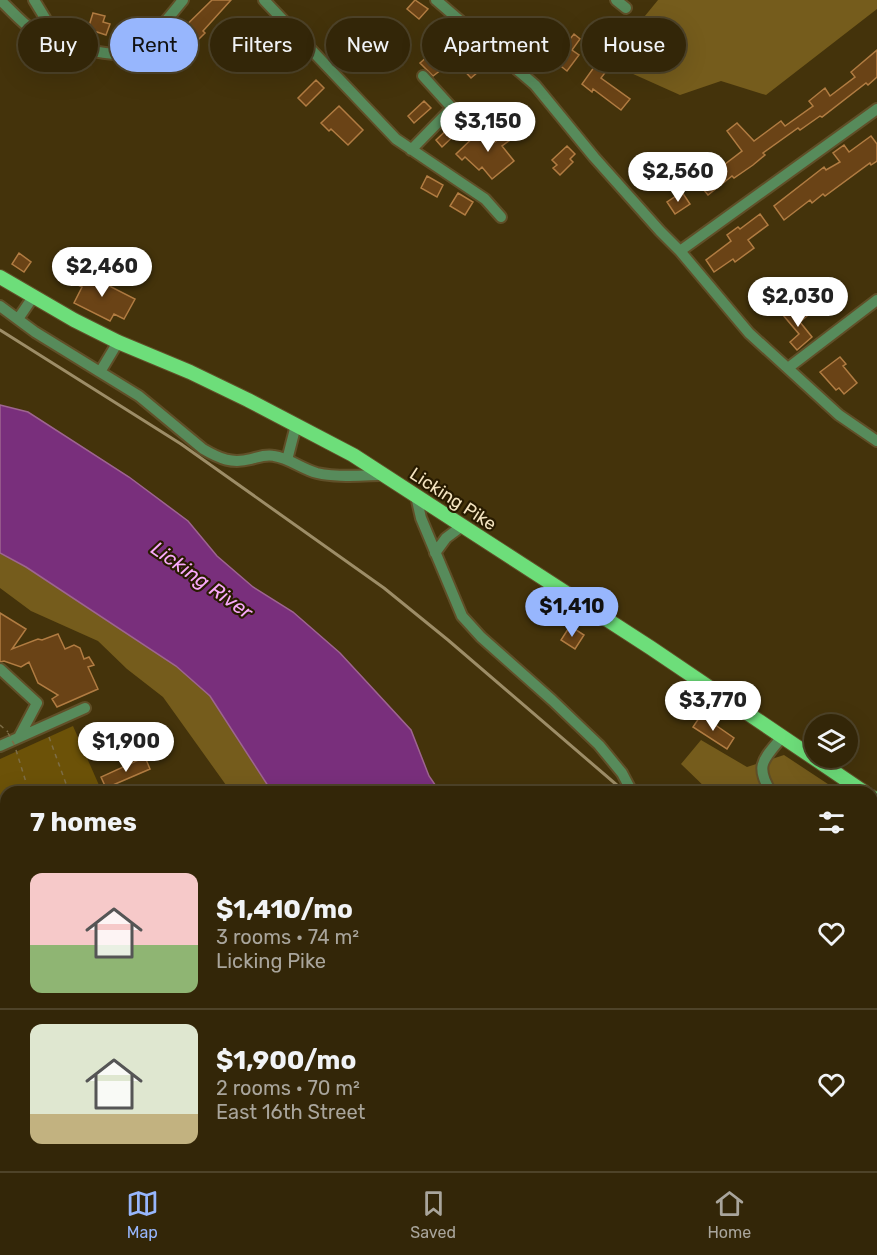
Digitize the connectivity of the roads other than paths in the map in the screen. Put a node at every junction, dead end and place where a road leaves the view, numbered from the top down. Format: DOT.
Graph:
graph roads {
  1 [pos="0,0"];
  2 [pos="34,0"];
  3 [pos="183,0"];
  4 [pos="264,0"];
  5 [pos="436,0"];
  6 [pos="616,0"];
  7 [pos="626,8"];
  8 [pos="20,18"];
  9 [pos="45,18"];
  10 [pos="98,51"];
  11 [pos="423,76"];
  12 [pos="877,109"];
  13 [pos="411,150"];
  14 [pos="501,217"];
  15 [pos="680,251"];
  16 [pos="0,277"];
  17 [pos="33,297"];
  18 [pos="877,300"];
  19 [pos="0,306"];
  20 [pos="18,319"];
  21 [pos="118,342"];
  22 [pos="788,368"];
  23 [pos="100,372"];
  24 [pos="296,425"];
  25 [pos="877,441"];
  26 [pos="286,460"];
  27 [pos="382,475"];
  28 [pos="416,496"];
  29 [pos="462,526"];
  30 [pos="435,553"];
  31 [pos="0,669"];
  32 [pos="85,708"];
  33 [pos="782,737"];
  34 [pos="17,742"];
  35 [pos="0,746"];
  36 [pos="629,786"];
  37 [pos="767,786"];
  38 [pos="855,786"];
  1 -- 8 [label="street"];
  2 -- 9 [label="street"];
  3 -- 10 [label="street"];
  4 -- 13 [label="street"];
  5 -- 15 [label="street"];
  6 -- 7 [label="street"];
  11 -- 13 [label="street"];
  12 -- 15 [label="street"];
  13 -- 14 [label="street"];
  15 -- 22 [label="street"];
  16 -- 17 [label="main road, Licking Pike"];
  17 -- 20 [label="street"];
  17 -- 21 [label="main road, Licking Pike"];
  18 -- 22 [label="street"];
  19 -- 20 [label="street"];
  20 -- 23 [label="street"];
  21 -- 23 [label="street"];
  21 -- 24 [label="main road, Licking Pike"];
  22 -- 25 [label="street"];
  23 -- 26 [label="street"];
  24 -- 26 [label="street"];
  24 -- 27 [label="main road, Licking Pike"];
  26 -- 27 [label="street"];
  27 -- 28 [label="main road, Licking Pike"];
  28 -- 29 [label="main road, Licking Pike"];
  28 -- 30 [label="street"];
  29 -- 30 [label="street"];
  29 -- 33 [label="main road, Licking Pike"];
  30 -- 36 [label="street"];
  31 -- 34 [label="street"];
  32 -- 34 [label="street"];
  33 -- 37 [label="street"];
  33 -- 38 [label="main road, Licking Pike"];
  34 -- 35 [label="street"];
}
